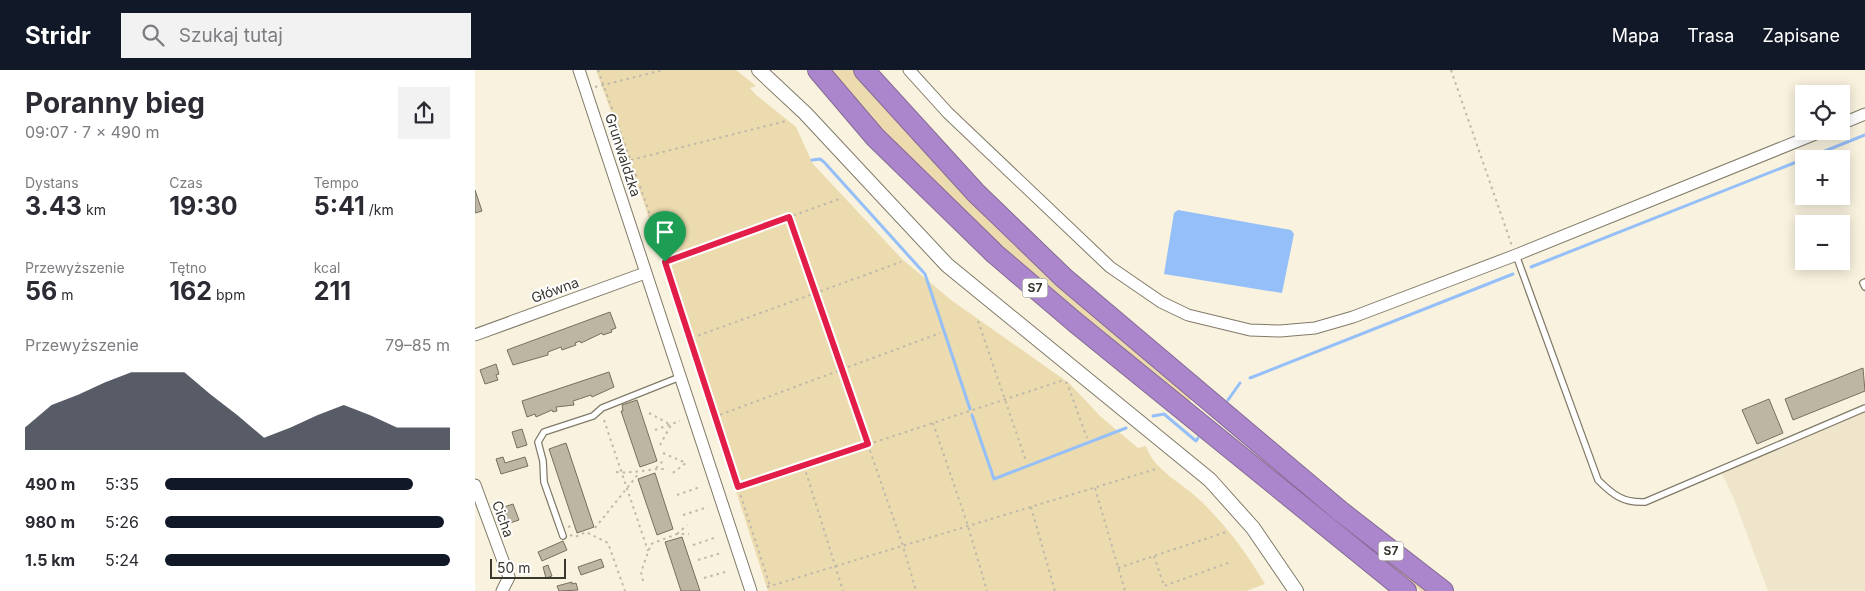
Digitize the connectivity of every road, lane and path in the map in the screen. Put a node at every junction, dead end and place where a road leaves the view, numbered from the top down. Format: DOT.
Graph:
graph roads {
  1 [pos="579,70"];
  2 [pos="598,70"];
  3 [pos="663,70"];
  4 [pos="759,70"];
  5 [pos="818,70"];
  6 [pos="864,70"];
  7 [pos="909,70"];
  8 [pos="1451,70"];
  9 [pos="602,86"];
  10 [pos="1865,114"];
  11 [pos="1850,120"];
  12 [pos="786,121"];
  13 [pos="1801,140"];
  14 [pos="631,160"];
  15 [pos="839,199"];
  16 [pos="789,217"];
  17 [pos="1515,255"];
  18 [pos="665,262"];
  19 [pos="901,262"];
  20 [pos="645,273"];
  21 [pos="1865,282"];
  22 [pos="1865,287"];
  23 [pos="815,293"];
  24 [pos="978,321"];
  25 [pos="940,333"];
  26 [pos="475,335"];
  27 [pos="689,338"];
  28 [pos="686,340"];
  29 [pos="842,369"];
  30 [pos="680,377"];
  31 [pos="1005,400"];
  32 [pos="1865,408"];
  33 [pos="649,413"];
  34 [pos="714,417"];
  35 [pos="604,420"];
  36 [pos="680,421"];
  37 [pos="933,423"];
  38 [pos="671,425"];
  39 [pos="655,430"];
  40 [pos="1087,438"];
  41 [pos="868,444"];
  42 [pos="661,445"];
  43 [pos="663,453"];
  44 [pos="665,459"];
  45 [pos="1026,461"];
  46 [pos="803,466"];
  47 [pos="656,468"];
  48 [pos="1159,468"];
  49 [pos="668,469"];
  50 [pos="617,472"];
  51 [pos="622,473"];
  52 [pos="639,473"];
  53 [pos="670,475"];
  54 [pos="475,485"];
  55 [pos="701,487"];
  56 [pos="738,487"];
  57 [pos="627,488"];
  58 [pos="1095,488"];
  59 [pos="677,495"];
  60 [pos="708,507"];
  61 [pos="1031,507"];
  62 [pos="683,516"];
  63 [pos="574,525"];
  64 [pos="687,525"];
  65 [pos="968,526"];
  66 [pos="595,528"];
  67 [pos="563,529"];
  68 [pos="1226,532"];
  69 [pos="677,534"];
  70 [pos="689,534"];
  71 [pos="566,535"];
  72 [pos="717,538"];
  73 [pos="693,545"];
  74 [pos="903,546"];
  75 [pos="648,551"];
  76 [pos="721,553"];
  77 [pos="1154,556"];
  78 [pos="698,560"];
  79 [pos="1228,563"];
  80 [pos="835,566"];
  81 [pos="1118,568"];
  82 [pos="725,572"];
  83 [pos="704,578"];
  84 [pos="643,580"];
  85 [pos="502,591"];
  86 [pos="625,591"];
  87 [pos="751,591"];
  88 [pos="843,591"];
  89 [pos="916,591"];
  90 [pos="987,591"];
  91 [pos="1055,591"];
  92 [pos="1125,591"];
  93 [pos="1296,591"];
  94 [pos="1406,591"];
  95 [pos="1443,591"];
  1 -- 20 [label="street, Grunwaldzka"];
  2 -- 9 [label="path"];
  3 -- 9 [label="path"];
  4 -- 93 [label="street"];
  5 -- 94 [label="highway, S7"];
  6 -- 95 [label="highway, S7"];
  7 -- 17 [label="street"];
  8 -- 17 [label="path"];
  9 -- 14 [label="path"];
  10 -- 11 [label="street"];
  12 -- 14 [label="path"];
  13 -- 17 [label="street"];
  14 -- 18 [label="path"];
  15 -- 16 [label="path"];
  16 -- 18 [label="path"];
  16 -- 23 [label="path"];
  17 -- 32 [label="lane"];
  18 -- 27 [label="path"];
  19 -- 23 [label="path"];
  20 -- 26 [label="street, Główna"];
  20 -- 30 [label="street, Grunwaldzka"];
  21 -- 22 [label="lane"];
  23 -- 27 [label="path"];
  23 -- 29 [label="path"];
  24 -- 31 [label="path"];
  25 -- 29 [label="path"];
  27 -- 28 [label="path"];
  27 -- 34 [label="path"];
  29 -- 34 [label="path"];
  29 -- 41 [label="path"];
  30 -- 71 [label="lane"];
  30 -- 87 [label="street, Grunwaldzka"];
  31 -- 37 [label="path"];
  31 -- 40 [label="path"];
  31 -- 45 [label="path"];
  33 -- 38 [label="path"];
  34 -- 56 [label="path"];
  35 -- 51 [label="path"];
  36 -- 38 [label="path"];
  37 -- 41 [label="path"];
  37 -- 65 [label="path"];
  38 -- 39 [label="path"];
  38 -- 42 [label="path"];
  41 -- 46 [label="path"];
  41 -- 74 [label="path"];
  43 -- 53 [label="path"];
  44 -- 47 [label="path"];
  46 -- 56 [label="path"];
  46 -- 80 [label="path"];
  47 -- 49 [label="path"];
  47 -- 52 [label="path"];
  48 -- 58 [label="path"];
  50 -- 51 [label="path"];
  51 -- 52 [label="path"];
  51 -- 57 [label="path"];
  52 -- 57 [label="path"];
  54 -- 85 [label="street, Cicha"];
  55 -- 59 [label="path"];
  56 -- 80 [label="path"];
  57 -- 66 [label="path"];
  57 -- 75 [label="path"];
  58 -- 61 [label="path"];
  58 -- 81 [label="path"];
  60 -- 62 [label="path"];
  61 -- 65 [label="path"];
  61 -- 91 [label="path"];
  63 -- 67 [label="path"];
  64 -- 69 [label="path"];
  65 -- 74 [label="path"];
  65 -- 90 [label="path"];
  68 -- 77 [label="path"];
  69 -- 70 [label="path"];
  69 -- 75 [label="path"];
  71 -- 86 [label="path"];
  72 -- 73 [label="path"];
  74 -- 80 [label="path"];
  74 -- 89 [label="path"];
  75 -- 84 [label="path"];
  76 -- 78 [label="path"];
  77 -- 79 [label="path"];
  77 -- 81 [label="path"];
  80 -- 88 [label="path"];
  81 -- 92 [label="path"];
  82 -- 83 [label="path"];
}
